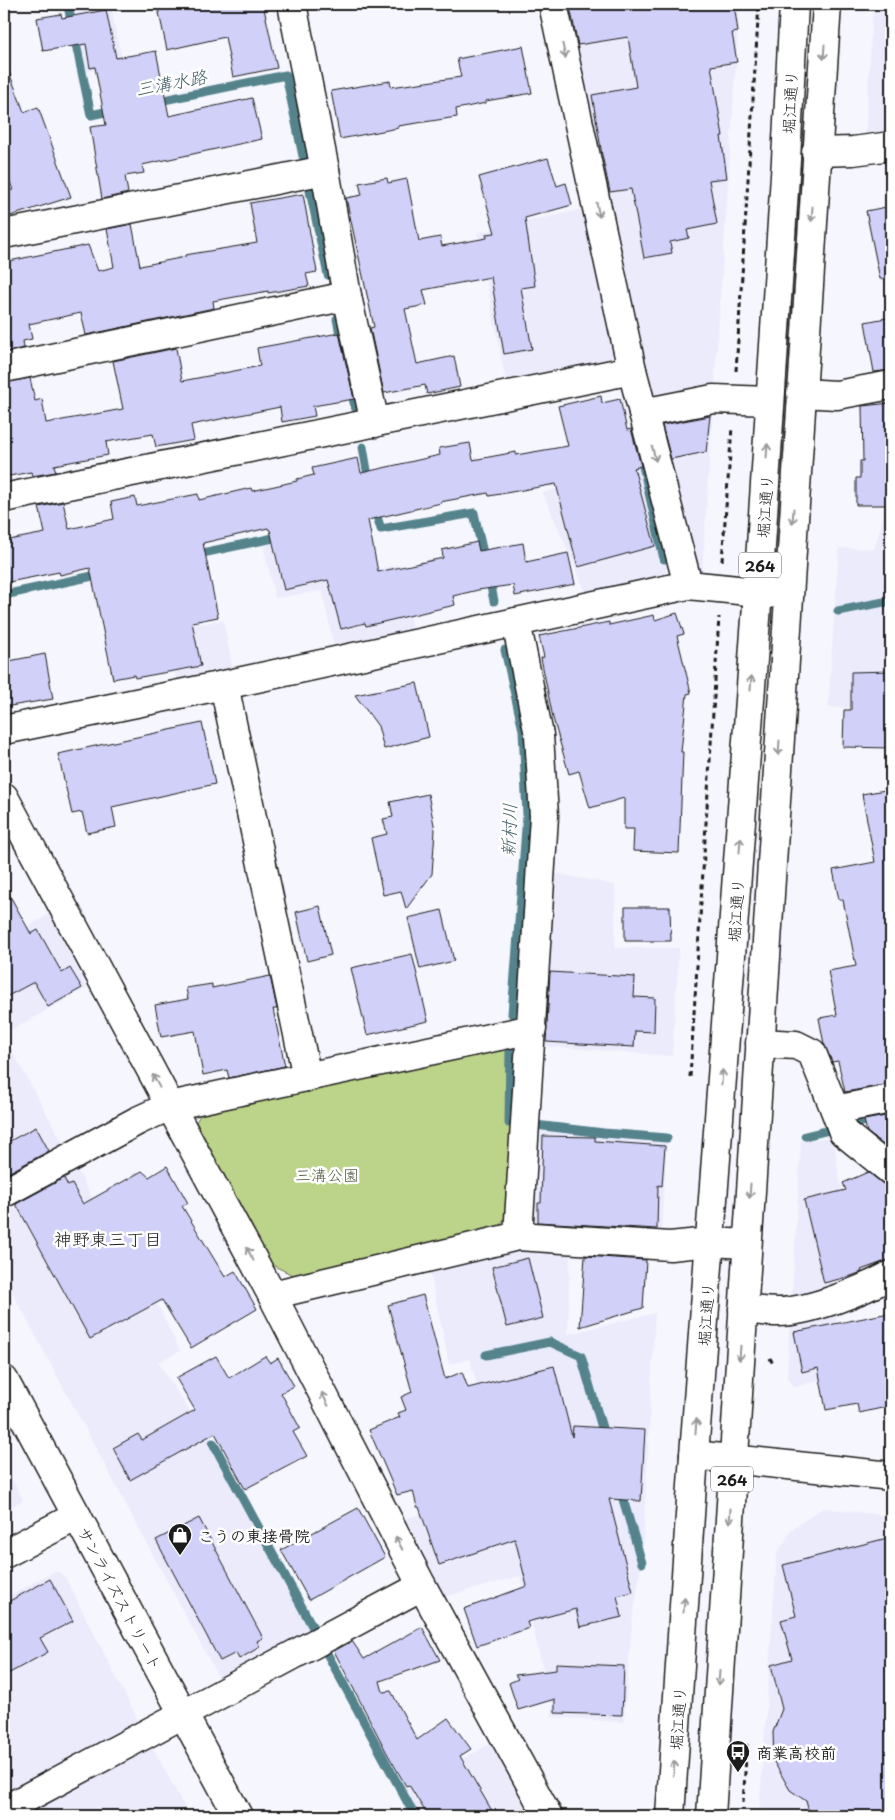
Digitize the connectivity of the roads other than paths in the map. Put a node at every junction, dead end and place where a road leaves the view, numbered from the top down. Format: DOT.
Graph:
graph roads {
  1 [pos="292,4"];
  2 [pos="558,4"];
  3 [pos="794,4"];
  4 [pos="827,4"];
  5 [pos="891,146"];
  6 [pos="816,152"];
  7 [pos="325,170"];
  8 [pos="4,234"];
  9 [pos="347,296"];
  10 [pos="4,368"];
  11 [pos="632,370"];
  12 [pos="891,385"];
  13 [pos="801,393"];
  14 [pos="770,400"];
  15 [pos="643,413"];
  16 [pos="375,423"];
  17 [pos="4,498"];
  18 [pos="688,585"];
  19 [pos="758,592"];
  20 [pos="788,595"];
  21 [pos="516,622"];
  22 [pos="224,685"];
  23 [pos="4,730"];
  24 [pos="4,797"];
  25 [pos="532,1029"];
  26 [pos="760,1043"];
  27 [pos="307,1077"];
  28 [pos="891,1099"];
  29 [pos="170,1106"];
  30 [pos="839,1121"];
  31 [pos="891,1171"];
  32 [pos="4,1192"];
  33 [pos="518,1236"];
  34 [pos="710,1242"];
  35 [pos="747,1244"];
  36 [pos="891,1275"];
  37 [pos="272,1295"];
  38 [pos="743,1309"];
  39 [pos="4,1380"];
  40 [pos="694,1455"];
  41 [pos="733,1459"];
  42 [pos="891,1476"];
  43 [pos="77,1516"];
  44 [pos="4,1554"];
  45 [pos="422,1586"];
  46 [pos="183,1714"];
  47 [pos="4,1810"];
  48 [pos="238,1816"];
  49 [pos="548,1816"];
  50 [pos="670,1816"];
  51 [pos="711,1816"];
  1 -- 7 [label="main road"];
  2 -- 11 [label="main road, one-way"];
  3 -- 14 [label="main road, 堀江通り / 264"];
  4 -- 6 [label="main road, 堀江通り / 264, one-way"];
  5 -- 6 [label="main road"];
  6 -- 13 [label="main road, 堀江通り / 264, one-way"];
  7 -- 8 [label="main road"];
  7 -- 9 [label="main road"];
  9 -- 10 [label="main road"];
  9 -- 16 [label="main road"];
  11 -- 15 [label="main road"];
  11 -- 16 [label="main road"];
  12 -- 13 [label="main road"];
  13 -- 20 [label="main road, 堀江通り / 264, one-way"];
  14 -- 15 [label="main road"];
  19 -- 14 [label="main road, 堀江通り / 264, one-way"];
  15 -- 18 [label="main road, one-way"];
  16 -- 17 [label="main road"];
  18 -- 19 [label="main road"];
  18 -- 21 [label="main road"];
  19 -- 20 [label="main road"];
  34 -- 19 [label="main road, 堀江通り / 264, one-way"];
  20 -- 26 [label="main road, 堀江通り / 264, one-way"];
  21 -- 22 [label="main road"];
  21 -- 25 [label="main road"];
  22 -- 23 [label="main road"];
  22 -- 27 [label="main road"];
  29 -- 24 [label="main road, one-way"];
  25 -- 27 [label="main road"];
  25 -- 33 [label="main road"];
  26 -- 30 [label="main road"];
  26 -- 35 [label="main road, 堀江通り / 264, one-way"];
  27 -- 29 [label="main road"];
  28 -- 30 [label="main road"];
  29 -- 32 [label="main road"];
  37 -- 29 [label="main road, one-way"];
  30 -- 31 [label="main road"];
  33 -- 34 [label="main road"];
  33 -- 37 [label="main road"];
  34 -- 35 [label="main road"];
  40 -- 34 [label="main road, 堀江通り / 264, one-way"];
  35 -- 38 [label="main road, 堀江通り / 264"];
  36 -- 38 [label="main road"];
  45 -- 37 [label="main road, one-way"];
  38 -- 41 [label="main road, 堀江通り / 264, one-way"];
  39 -- 43 [label="main road, サンライズストリート"];
  40 -- 41 [label="main road"];
  50 -- 40 [label="main road, 堀江通り / 264, one-way"];
  41 -- 42 [label="main road"];
  41 -- 51 [label="main road, 堀江通り / 264, one-way"];
  43 -- 44 [label="main road"];
  43 -- 46 [label="main road, サンライズストリート"];
  45 -- 46 [label="main road"];
  45 -- 49 [label="main road"];
  46 -- 47 [label="main road"];
  46 -- 48 [label="main road, サンライズストリート"];
}
